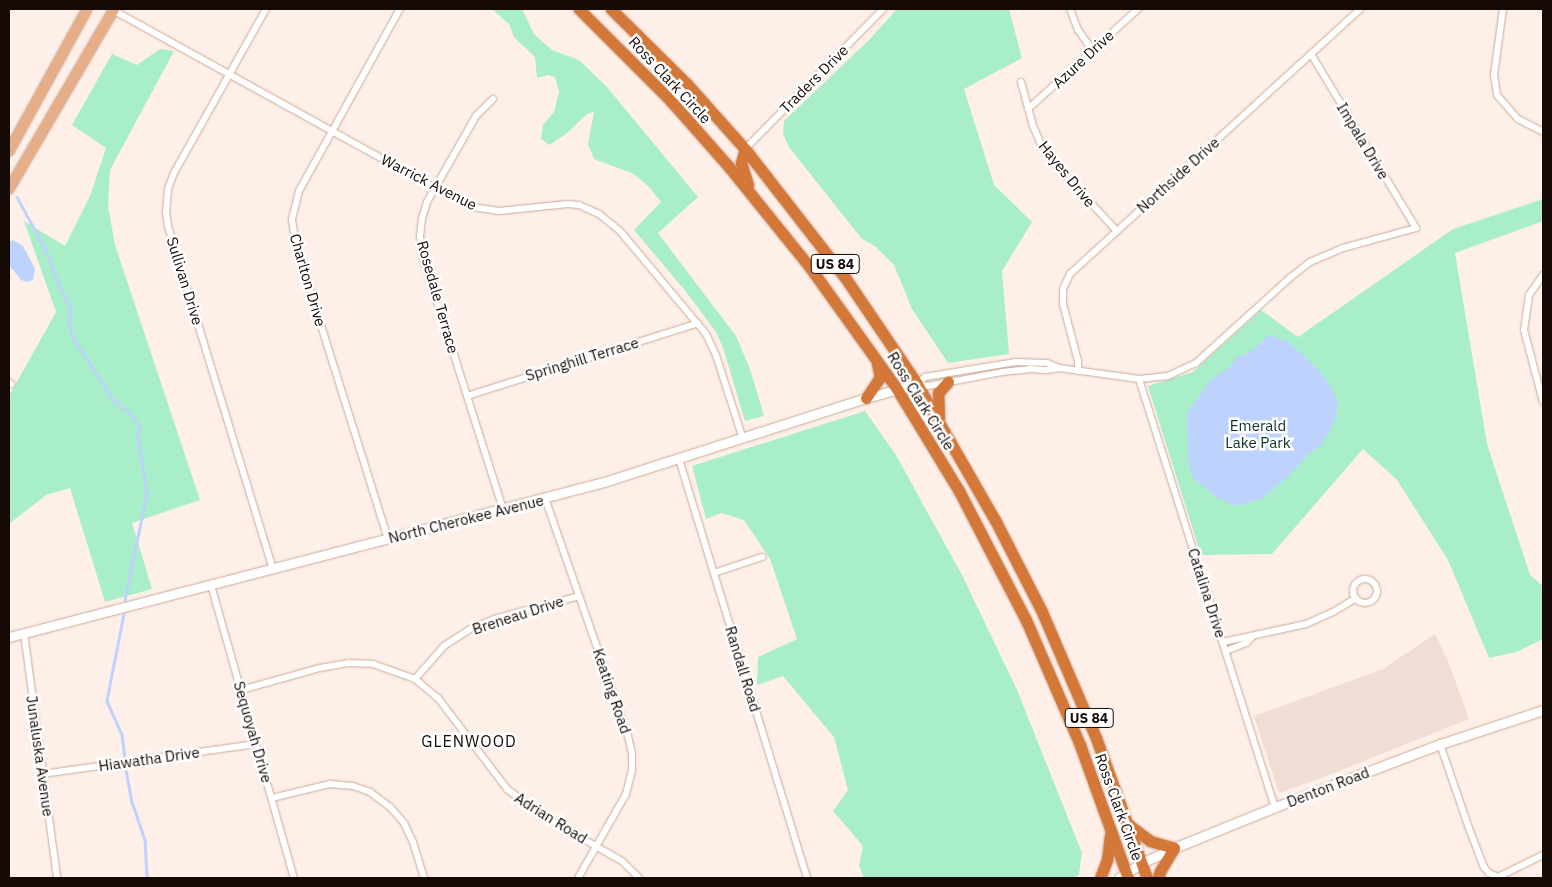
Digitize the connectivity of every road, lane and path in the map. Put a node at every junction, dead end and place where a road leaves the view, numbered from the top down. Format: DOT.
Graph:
graph roads {
  1 [pos="87,9"];
  2 [pos="112,9"];
  3 [pos="266,9"];
  4 [pos="400,9"];
  5 [pos="579,9"];
  6 [pos="611,9"];
  7 [pos="883,9"];
  8 [pos="1070,9"];
  9 [pos="1138,9"];
  10 [pos="1360,9"];
  11 [pos="1503,9"];
  12 [pos="646,42"];
  13 [pos="1092,50"];
  14 [pos="1311,54"];
  15 [pos="632,60"];
  16 [pos="230,74"];
  17 [pos="1021,82"];
  18 [pos="493,100"];
  19 [pos="1028,109"];
  20 [pos="332,131"];
  21 [pos="1543,132"];
  22 [pos="744,149"];
  23 [pos="9,151"];
  24 [pos="435,188"];
  25 [pos="9,189"];
  26 [pos="752,194"];
  27 [pos="1416,228"];
  28 [pos="1116,230"];
  29 [pos="1543,274"];
  30 [pos="844,276"];
  31 [pos="826,289"];
  32 [pos="698,323"];
  33 [pos="875,356"];
  34 [pos="1059,368"];
  35 [pos="1078,371"];
  36 [pos="1139,379"];
  37 [pos="948,382"];
  38 [pos="918,384"];
  39 [pos="897,389"];
  40 [pos="467,396"];
  41 [pos="866,398"];
  42 [pos="1543,402"];
  43 [pos="940,424"];
  44 [pos="742,439"];
  45 [pos="679,459"];
  46 [pos="545,498"];
  47 [pos="502,509"];
  48 [pos="388,539"];
  49 [pos="762,557"];
  50 [pos="273,569"];
  51 [pos="714,573"];
  52 [pos="211,585"];
  53 [pos="1030,588"];
  54 [pos="579,596"];
  55 [pos="1015,596"];
  56 [pos="1356,598"];
  57 [pos="24,633"];
  58 [pos="9,637"];
  59 [pos="1252,637"];
  60 [pos="1223,642"];
  61 [pos="1226,651"];
  62 [pos="414,678"];
  63 [pos="241,690"];
  64 [pos="1080,697"];
  65 [pos="1063,704"];
  66 [pos="1543,710"];
  67 [pos="256,744"];
  68 [pos="1440,744"];
  69 [pos="1090,772"];
  70 [pos="42,774"];
  71 [pos="1111,776"];
  72 [pos="272,798"];
  73 [pos="1275,808"];
  74 [pos="1128,824"];
  75 [pos="1110,828"];
  76 [pos="597,846"];
  77 [pos="1174,848"];
  78 [pos="1543,855"];
  79 [pos="1142,863"];
  80 [pos="1510,875"];
  81 [pos="1124,877"];
  82 [pos="57,878"];
  83 [pos="294,878"];
  84 [pos="424,878"];
  85 [pos="578,878"];
  86 [pos="639,878"];
  87 [pos="807,878"];
  88 [pos="1100,878"];
  89 [pos="1147,878"];
  90 [pos="1158,878"];
  1 -- 23 [label="main road"];
  2 -- 16 [label="street, Warrick Avenue"];
  2 -- 25 [label="main road"];
  3 -- 16 [label="street, Sullivan Drive"];
  4 -- 20 [label="street, Charlton Drive"];
  5 -- 15 [label="highway, Ross Clark Circle / US 84"];
  6 -- 12 [label="highway, Ross Clark Circle / US 84"];
  7 -- 22 [label="street, Traders Drive"];
  8 -- 13 [label="street"];
  9 -- 13 [label="street, Azure Drive"];
  10 -- 14 [label="street, Northside Drive"];
  11 -- 21 [label="street"];
  12 -- 15 [label="highway"];
  12 -- 22 [label="highway, Ross Clark Circle / US 84"];
  13 -- 19 [label="street, Azure Drive"];
  14 -- 27 [label="street, Impala Drive"];
  14 -- 28 [label="street, Northside Drive"];
  15 -- 26 [label="highway, Ross Clark Circle / US 84"];
  16 -- 20 [label="street, Warrick Avenue"];
  16 -- 50 [label="street, Sullivan Drive"];
  17 -- 19 [label="street, Hayes Drive"];
  18 -- 24 [label="street, Rosedale Terrace"];
  19 -- 28 [label="street, Hayes Drive"];
  20 -- 24 [label="street, Warrick Avenue"];
  20 -- 48 [label="street, Charlton Drive"];
  22 -- 26 [label="highway"];
  22 -- 30 [label="highway, Ross Clark Circle / US 84"];
  24 -- 32 [label="street, Warrick Avenue"];
  24 -- 40 [label="street, Rosedale Terrace"];
  26 -- 31 [label="highway, Ross Clark Circle / US 84"];
  27 -- 36 [label="street, North Cherokee Avenue"];
  28 -- 35 [label="street, Northside Drive"];
  29 -- 42 [label="street"];
  30 -- 31 [label="highway"];
  30 -- 38 [label="highway, Ross Clark Circle / US 84"];
  31 -- 33 [label="highway, Ross Clark Circle / US 84"];
  32 -- 40 [label="street, Springhill Terrace"];
  32 -- 44 [label="street, Warrick Avenue"];
  33 -- 39 [label="highway, Ross Clark Circle / US 84"];
  33 -- 41 [label="highway"];
  34 -- 35 [label="street, North Cherokee Avenue"];
  34 -- 37 [label="street, North Cherokee Avenue"];
  34 -- 38 [label="street, North Cherokee Avenue"];
  35 -- 36 [label="street, North Cherokee Avenue"];
  36 -- 60 [label="street, Catalina Drive"];
  37 -- 38 [label="street, North Cherokee Avenue"];
  37 -- 43 [label="highway"];
  38 -- 39 [label="street, North Cherokee Avenue"];
  38 -- 43 [label="highway, Ross Clark Circle / US 84"];
  39 -- 41 [label="street, North Cherokee Avenue"];
  39 -- 55 [label="highway, Ross Clark Circle / US 84"];
  40 -- 47 [label="street, Rosedale Terrace"];
  41 -- 44 [label="street, North Cherokee Avenue"];
  43 -- 53 [label="highway, Ross Clark Circle / US 84"];
  44 -- 45 [label="street, North Cherokee Avenue"];
  45 -- 46 [label="street, North Cherokee Avenue"];
  45 -- 51 [label="street, Randall Road"];
  46 -- 47 [label="street, North Cherokee Avenue"];
  46 -- 54 [label="street, Keating Road"];
  47 -- 48 [label="street, North Cherokee Avenue"];
  48 -- 50 [label="street, North Cherokee Avenue"];
  49 -- 51 [label="street"];
  50 -- 52 [label="street, North Cherokee Avenue"];
  51 -- 87 [label="street, Randall Road"];
  52 -- 57 [label="street, North Cherokee Avenue"];
  52 -- 63 [label="street, Sequoyah Drive"];
  53 -- 55 [label="highway"];
  53 -- 64 [label="highway, Ross Clark Circle / US 84"];
  54 -- 62 [label="street, Breneau Drive"];
  54 -- 76 [label="street, Keating Road"];
  55 -- 65 [label="highway, Ross Clark Circle / US 84"];
  56 -- 59 [label="street"];
  57 -- 58 [label="street, North Cherokee Avenue"];
  57 -- 70 [label="street, Junaluska Avenue"];
  59 -- 60 [label="street"];
  59 -- 61 [label="street"];
  60 -- 61 [label="street, Catalina Drive"];
  61 -- 73 [label="street, Catalina Drive"];
  62 -- 63 [label="street, Adrian Road"];
  62 -- 76 [label="street, Adrian Road"];
  63 -- 67 [label="street, Sequoyah Drive"];
  64 -- 65 [label="highway"];
  64 -- 71 [label="highway, Ross Clark Circle / US 84"];
  65 -- 69 [label="highway, Ross Clark Circle / US 84"];
  66 -- 68 [label="street, Denton Road"];
  67 -- 70 [label="street, Hiawatha Drive"];
  67 -- 72 [label="street, Sequoyah Drive"];
  68 -- 73 [label="street, Denton Road"];
  68 -- 80 [label="street"];
  69 -- 71 [label="highway"];
  69 -- 75 [label="highway, Ross Clark Circle / US 84"];
  70 -- 82 [label="street, Junaluska Avenue"];
  71 -- 74 [label="highway, Ross Clark Circle / US 84"];
  72 -- 83 [label="street, Sequoyah Drive"];
  72 -- 84 [label="street"];
  73 -- 77 [label="street, Denton Road"];
  74 -- 77 [label="highway"];
  74 -- 79 [label="highway, Ross Clark Circle / US 84"];
  75 -- 81 [label="highway, Ross Clark Circle / US 84"];
  75 -- 88 [label="highway"];
  76 -- 85 [label="street, Keating Road"];
  76 -- 86 [label="street, Adrian Road"];
  77 -- 79 [label="street, Denton Road"];
  77 -- 90 [label="highway"];
  78 -- 80 [label="street"];
  79 -- 81 [label="street, Denton Road"];
  79 -- 89 [label="highway, Ross Clark Circle / US 84"];
}
